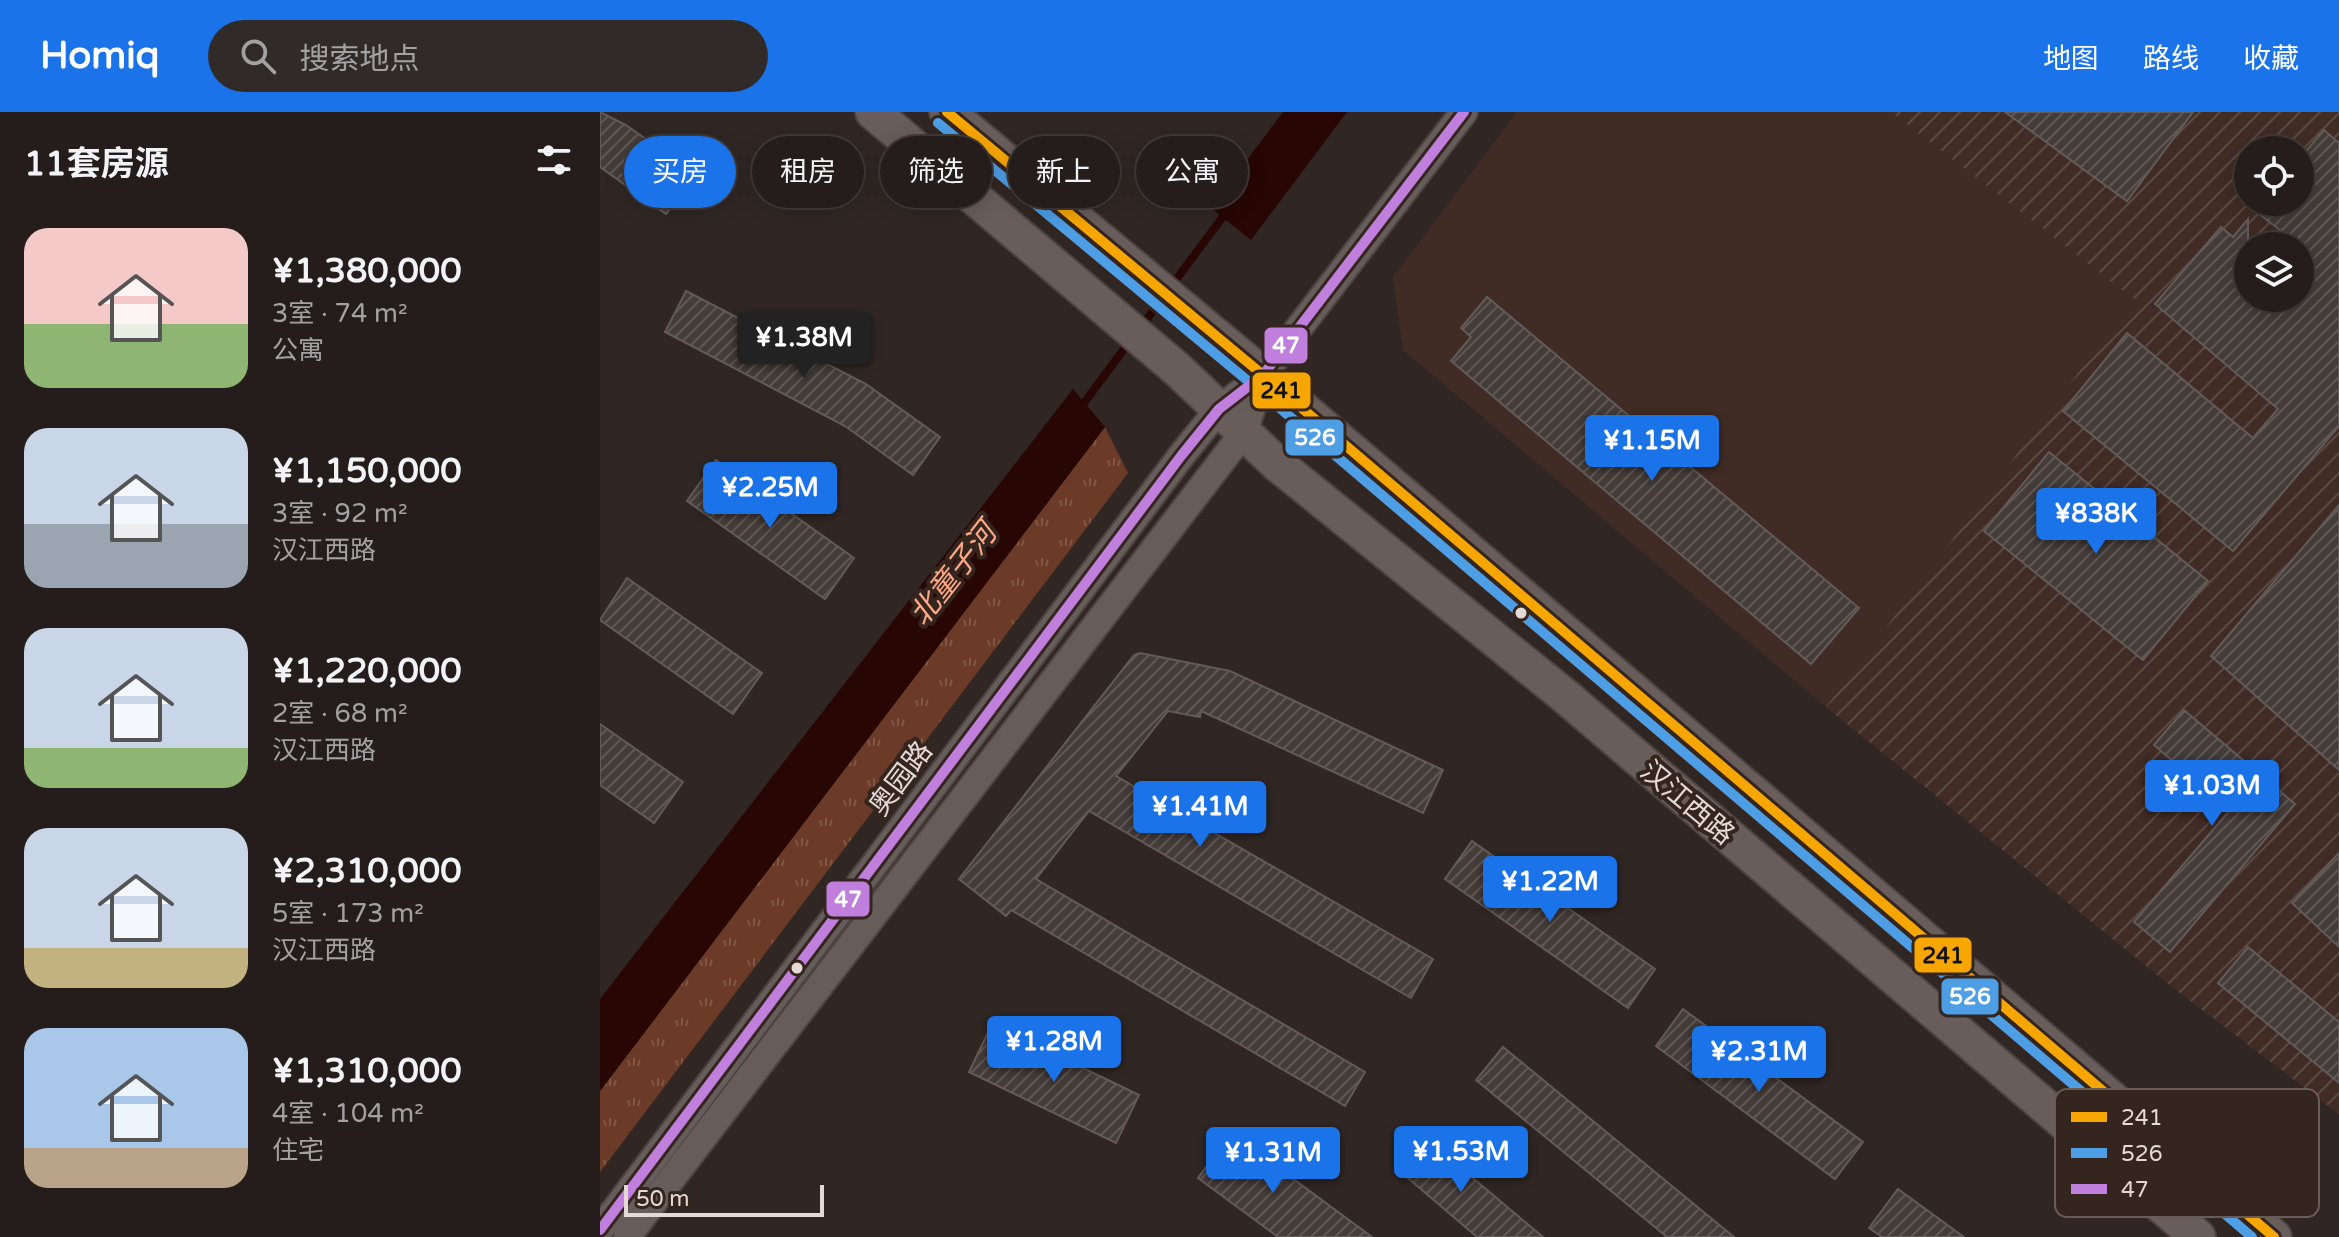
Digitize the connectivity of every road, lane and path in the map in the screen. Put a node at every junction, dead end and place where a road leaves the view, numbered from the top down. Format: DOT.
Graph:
graph roads {
  1 [pos="873,112"];
  2 [pos="947,112"];
  3 [pos="1464,112"];
  4 [pos="1263,375"];
  5 [pos="1231,420"];
  6 [pos="2100,1089"];
  7 [pos="2055,1115"];
  8 [pos="2175,1217"];
  9 [pos="2251,1217"];
  10 [pos="600,1230"];
  11 [pos="627,1237"];
  12 [pos="2198,1237"];
  13 [pos="2274,1237"];
  1 -- 5 [label="main road, 汉江西路"];
  2 -- 4 [label="main road, 汉江西路"];
  3 -- 4 [label="street, 奥园路"];
  4 -- 5 [label="street, 奥园路"];
  4 -- 6 [label="main road, 汉江西路"];
  5 -- 7 [label="main road, 汉江西路"];
  5 -- 10 [label="street, 奥园路"];
  5 -- 11 [label="street, 奥园路"];
  8 -- 12 [label="main road, 汉江西路"];
  9 -- 13 [label="main road, 汉江西路"];
}
